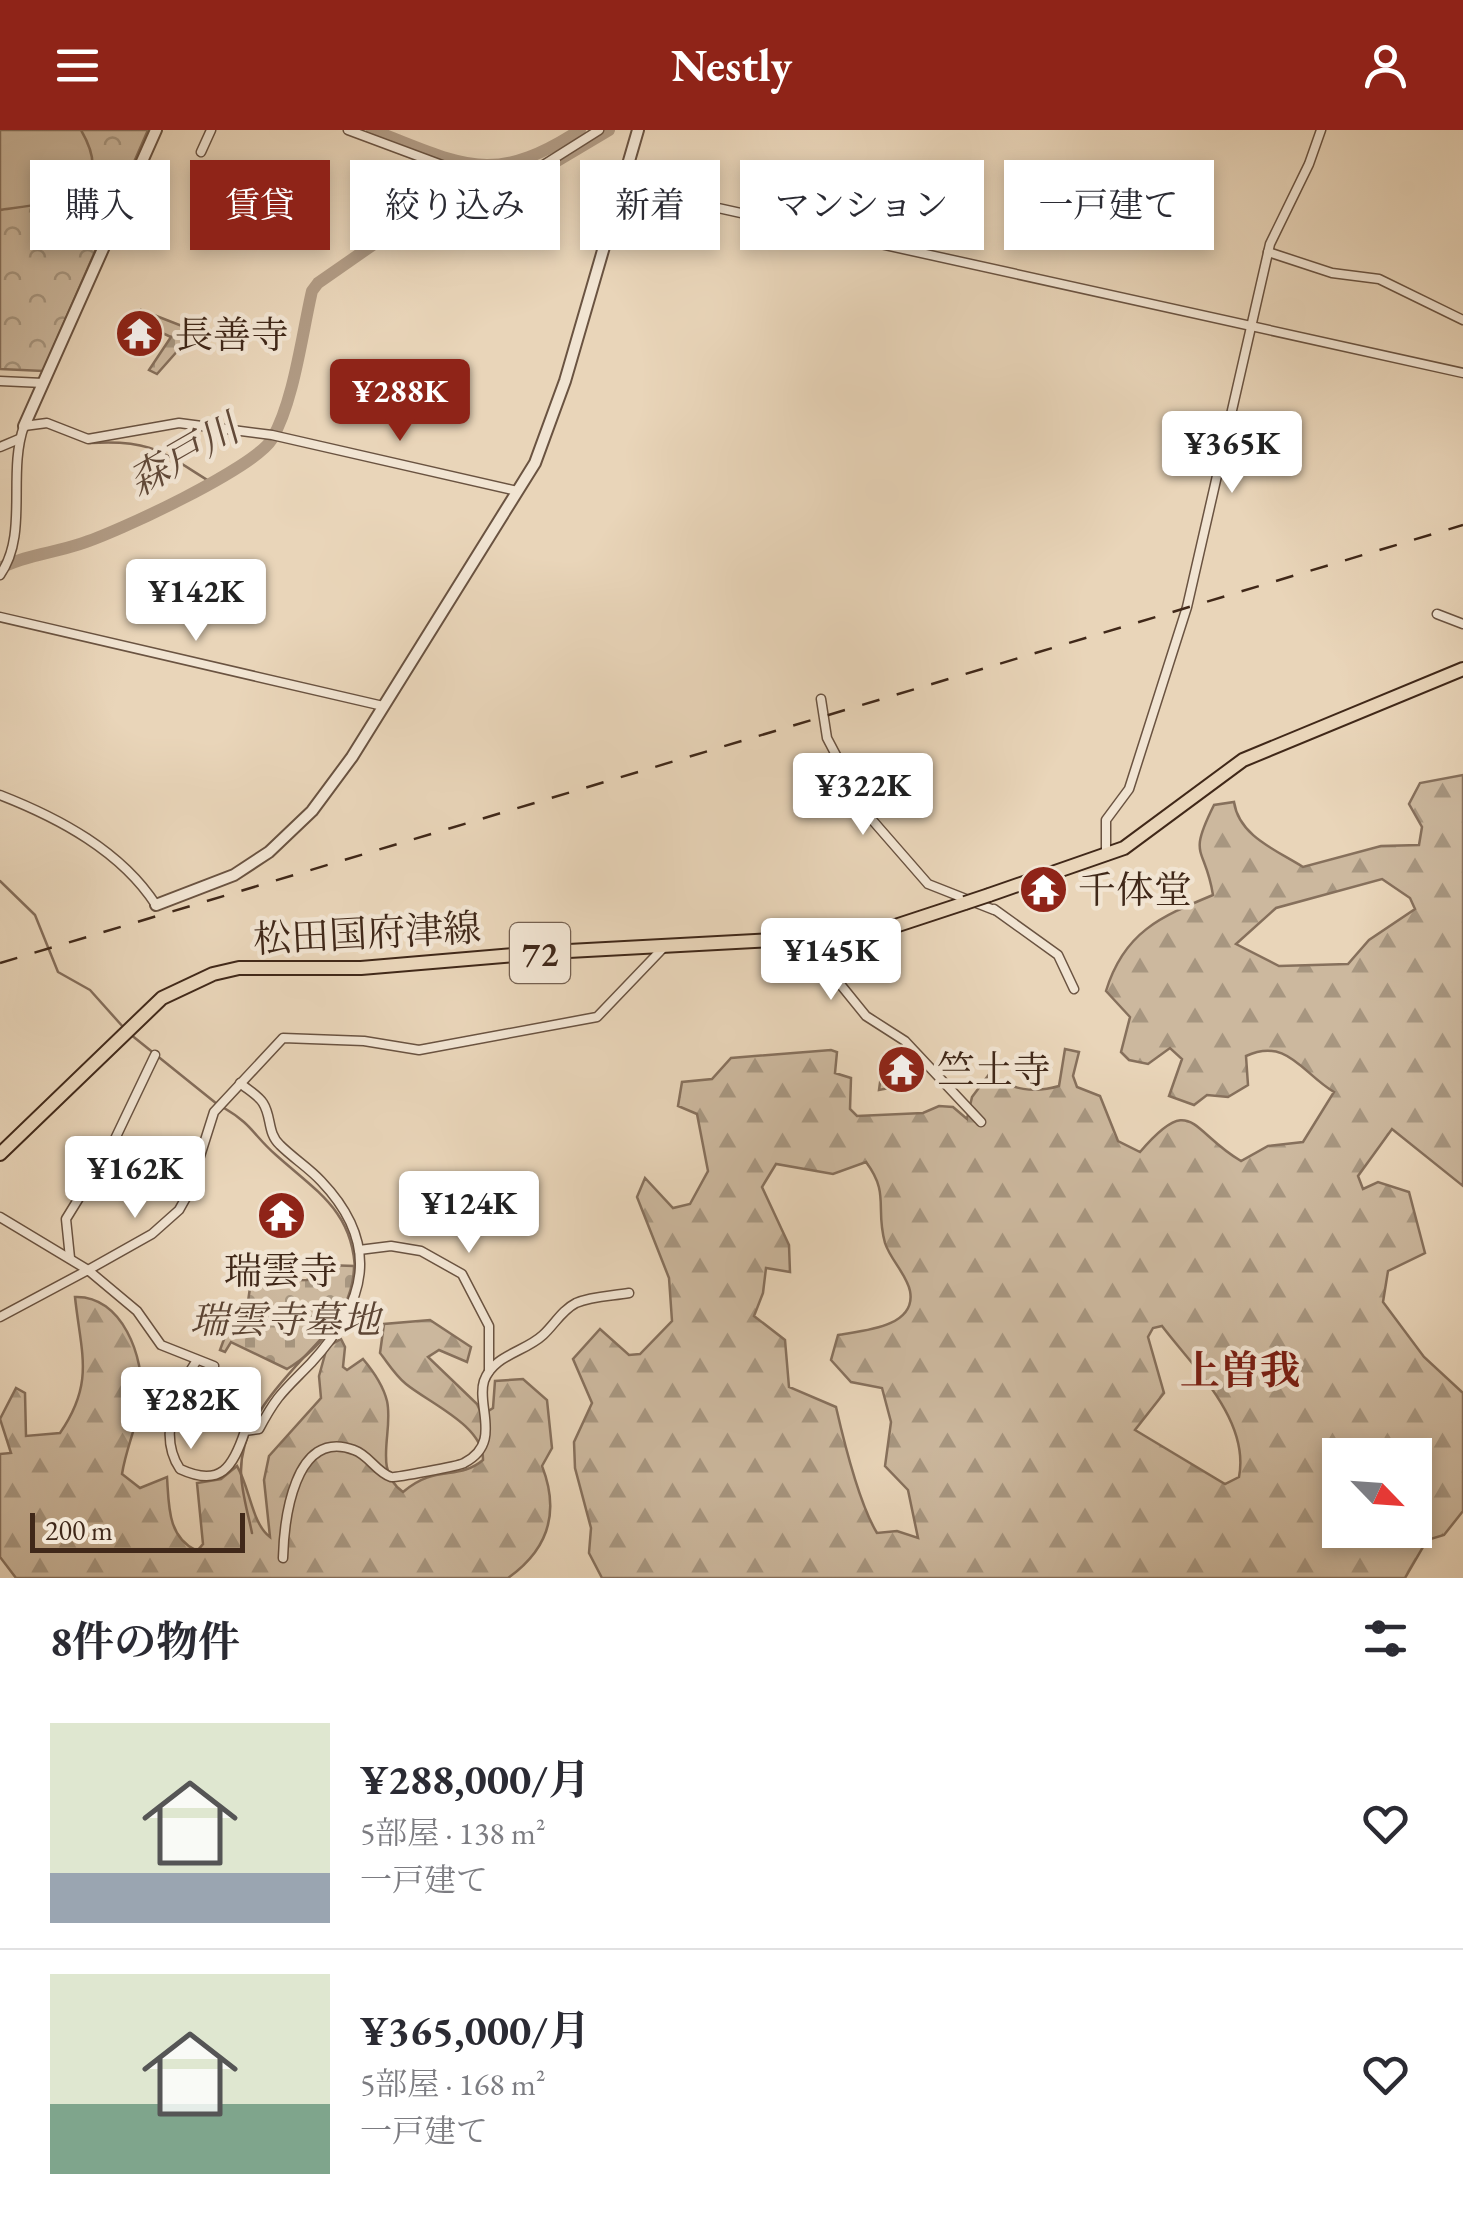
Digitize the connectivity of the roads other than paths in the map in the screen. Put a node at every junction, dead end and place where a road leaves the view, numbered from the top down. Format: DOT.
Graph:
graph roads {
  1 [pos="156,130"];
  2 [pos="211,130"];
  3 [pos="348,130"];
  4 [pos="599,130"];
  5 [pos="638,130"];
  6 [pos="1321,130"];
  7 [pos="201,152"];
  8 [pos="630,160"];
  9 [pos="720,209"];
  10 [pos="604,250"];
  11 [pos="1268,252"];
  12 [pos="1463,320"];
  13 [pos="1251,326"];
  14 [pos="1463,374"];
  15 [pos="0,380"];
  16 [pos="43,382"];
  17 [pos="24,426"];
  18 [pos="19,439"];
  19 [pos="0,446"];
  20 [pos="517,491"];
  21 [pos="0,575"];
  22 [pos="1436,614"];
  23 [pos="0,617"];
  24 [pos="1463,624"];
  25 [pos="1463,669"];
  26 [pos="821,699"];
  27 [pos="383,706"];
  28 [pos="0,795"];
  29 [pos="1106,856"];
  30 [pos="946,892"];
  31 [pos="989,895"];
  32 [pos="156,904"];
  33 [pos="945,910"];
  34 [pos="994,910"];
  35 [pos="790,938"];
  36 [pos="666,945"];
  37 [pos="1074,989"];
  38 [pos="154,1057"];
  39 [pos="240,1084"];
  40 [pos="981,1122"];
  41 [pos="0,1154"];
  42 [pos="0,1217"];
  43 [pos="359,1250"];
  44 [pos="70,1258"];
  45 [pos="88,1270"];
  46 [pos="629,1293"];
  47 [pos="0,1317"];
  48 [pos="197,1360"];
  49 [pos="214,1366"];
  50 [pos="489,1372"];
  51 [pos="284,1558"];
  1 -- 16 [label="street"];
  2 -- 7 [label="street"];
  3 -- 4 [label="street"];
  5 -- 8 [label="street"];
  6 -- 11 [label="street"];
  9 -- 13 [label="street"];
  10 -- 20 [label="street"];
  11 -- 12 [label="street"];
  11 -- 13 [label="street"];
  13 -- 14 [label="street"];
  13 -- 29 [label="street"];
  15 -- 16 [label="street"];
  16 -- 17 [label="street"];
  17 -- 18 [label="street"];
  17 -- 20 [label="street"];
  18 -- 19 [label="street"];
  18 -- 21 [label="street"];
  20 -- 27 [label="street"];
  22 -- 24 [label="street"];
  23 -- 27 [label="street"];
  25 -- 29 [label="main road, 松田国府津線 / 72"];
  26 -- 30 [label="street"];
  27 -- 32 [label="street"];
  28 -- 32 [label="street"];
  29 -- 31 [label="main road, 松田国府津線 / 72"];
  30 -- 33 [label="street"];
  30 -- 34 [label="street"];
  31 -- 33 [label="main road, 松田国府津線 / 72, bridge"];
  31 -- 34 [label="street"];
  33 -- 35 [label="main road, 松田国府津線 / 72"];
  34 -- 37 [label="street"];
  35 -- 36 [label="main road, 松田国府津線 / 72"];
  35 -- 40 [label="street"];
  36 -- 39 [label="street"];
  36 -- 41 [label="main road, 松田国府津線 / 72"];
  38 -- 44 [label="street"];
  39 -- 43 [label="street"];
  39 -- 45 [label="street"];
  42 -- 44 [label="street"];
  43 -- 48 [label="street"];
  43 -- 50 [label="street"];
  44 -- 45 [label="street"];
  45 -- 47 [label="street"];
  45 -- 48 [label="street"];
  46 -- 50 [label="street"];
  48 -- 49 [label="street"];
  50 -- 51 [label="street"];
}
